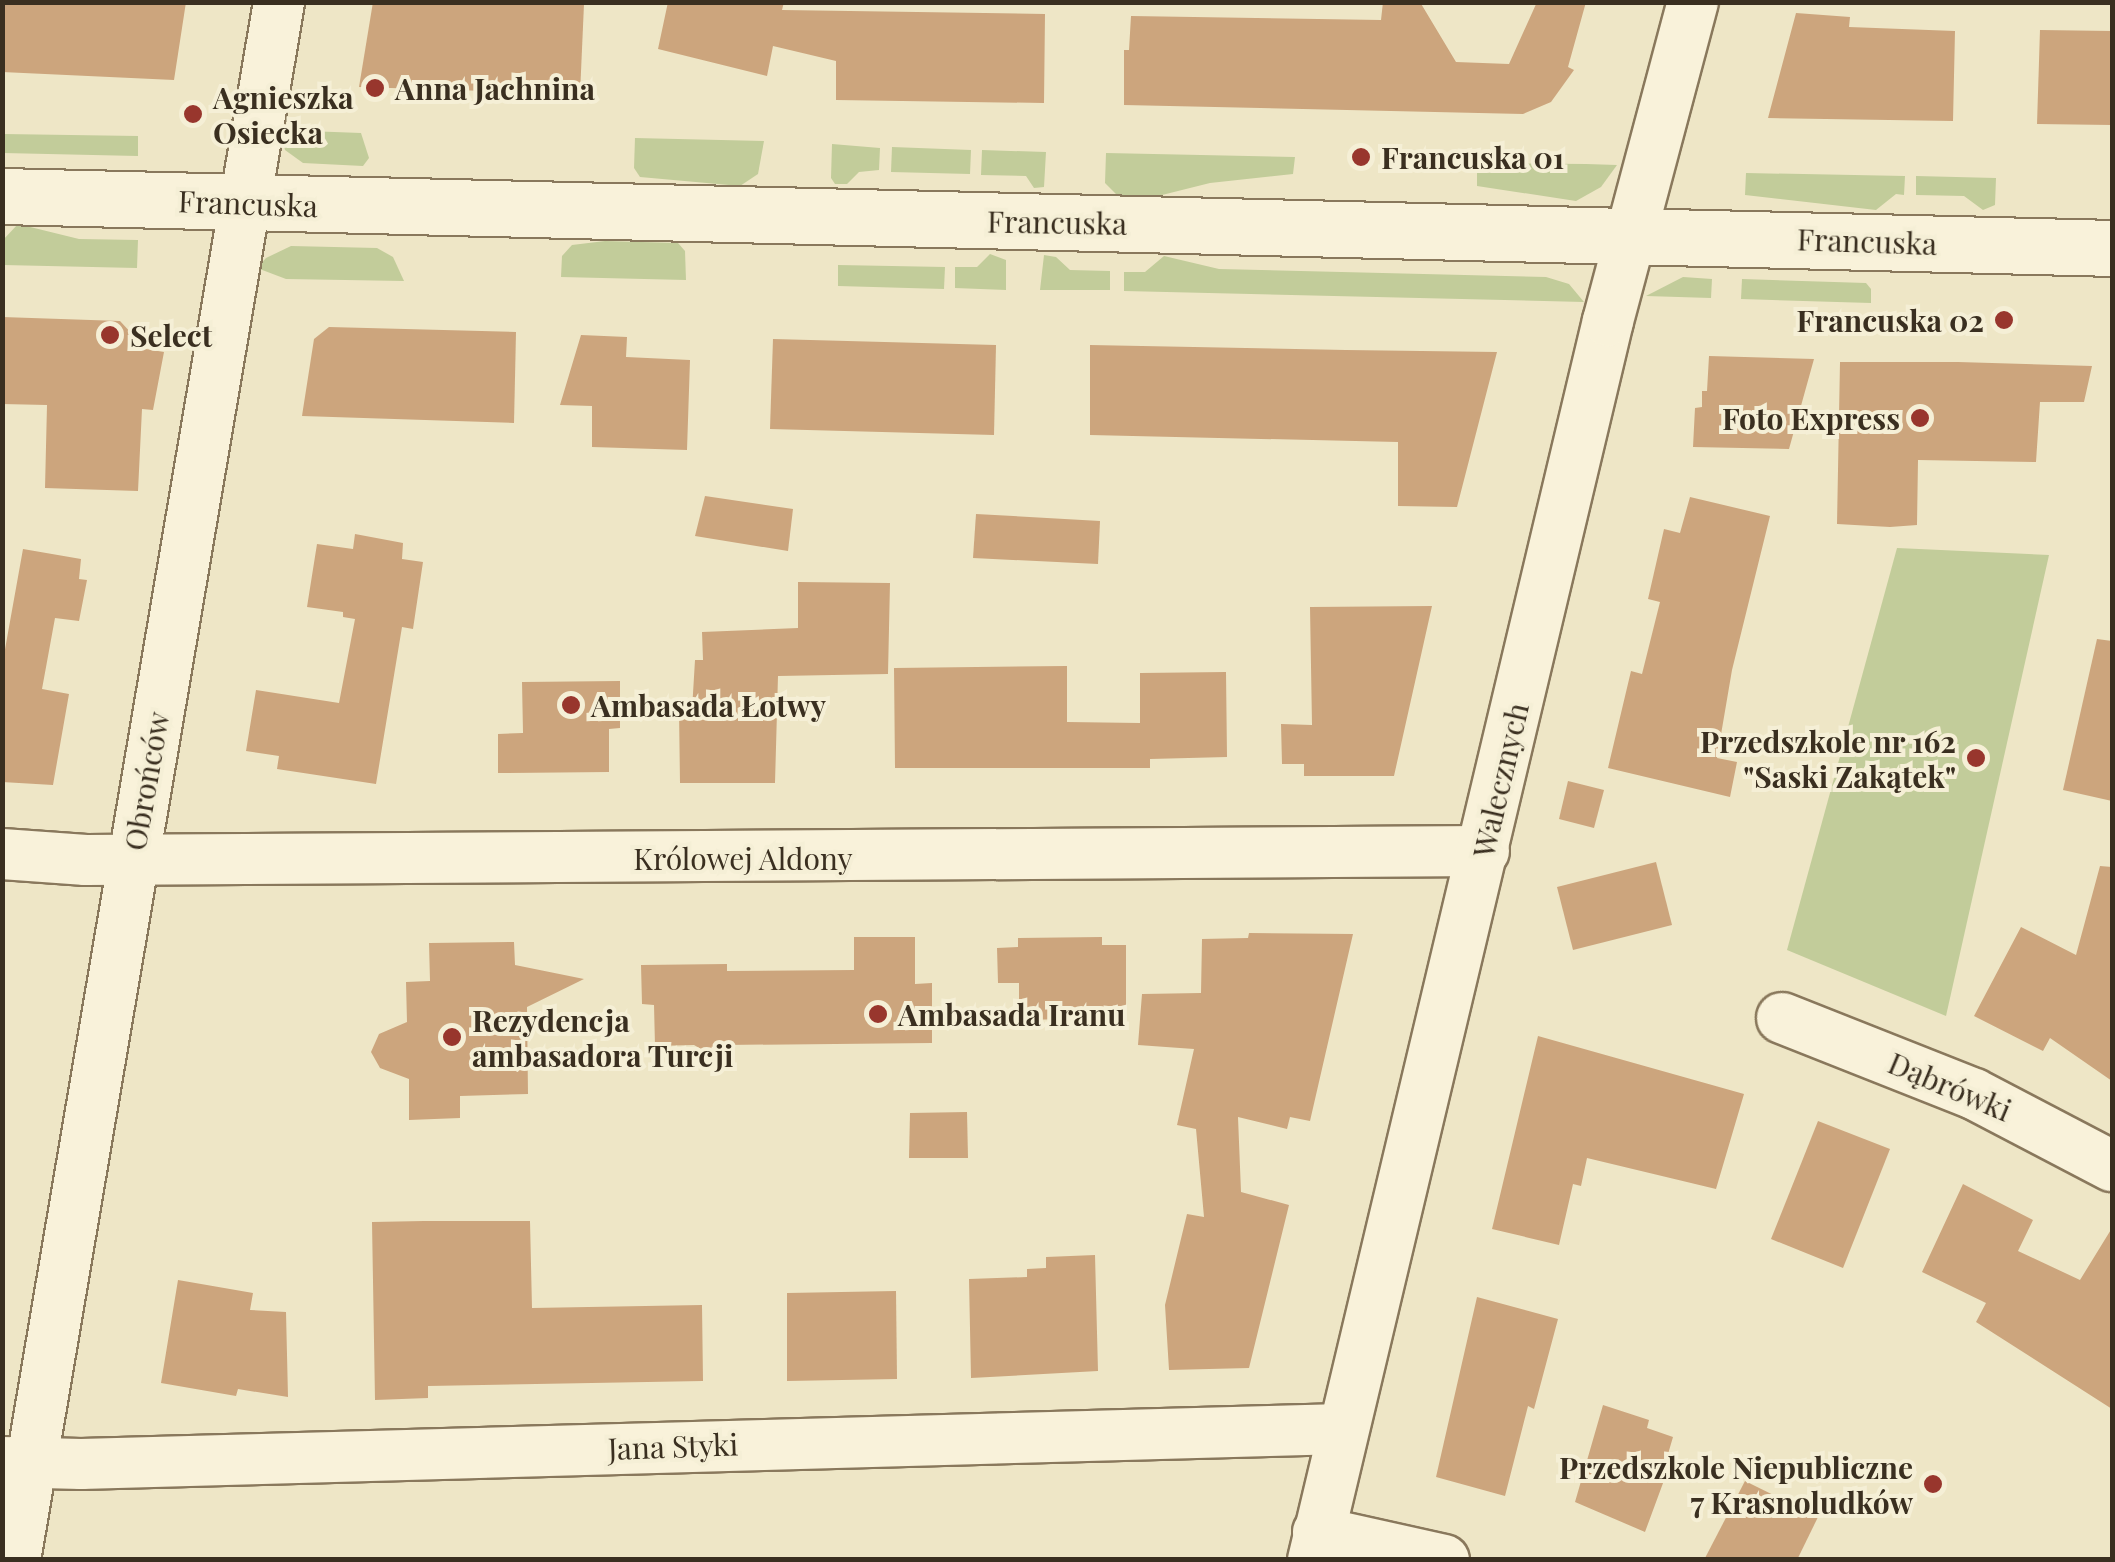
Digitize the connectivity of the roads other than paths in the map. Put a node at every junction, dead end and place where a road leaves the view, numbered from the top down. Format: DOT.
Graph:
graph roads {
  1 [pos="279,2"];
  2 [pos="1693,2"];
  3 [pos="2,196"];
  4 [pos="244,203"];
  5 [pos="1631,234"];
  6 [pos="2112,248"];
  7 [pos="1484,851"];
  8 [pos="2,854"];
  9 [pos="133,859"];
  10 [pos="1782,1018"];
  11 [pos="2112,1166"];
  12 [pos="1343,1429"];
  13 [pos="17,1462"];
  14 [pos="1316,1546"];
  15 [pos="15,1560"];
  16 [pos="1444,1560"];
  1 -- 4 [label="street, Obrońców"];
  2 -- 5 [label="street, Walecznych"];
  3 -- 4 [label="street, Francuska"];
  4 -- 5 [label="street, Francuska"];
  4 -- 9 [label="street, Obrońców"];
  5 -- 6 [label="street, Francuska"];
  5 -- 7 [label="street, Walecznych"];
  7 -- 9 [label="street, Królowej Aldony"];
  7 -- 12 [label="street, Walecznych"];
  8 -- 9 [label="street, Królowej Aldony"];
  9 -- 13 [label="street, Obrońców"];
  10 -- 11 [label="street, Dąbrówki"];
  12 -- 13 [label="street, Jana Styki"];
  12 -- 14 [label="street, Walecznych"];
  13 -- 15 [label="street, Obrońców"];
  14 -- 16 [label="street"];
}
